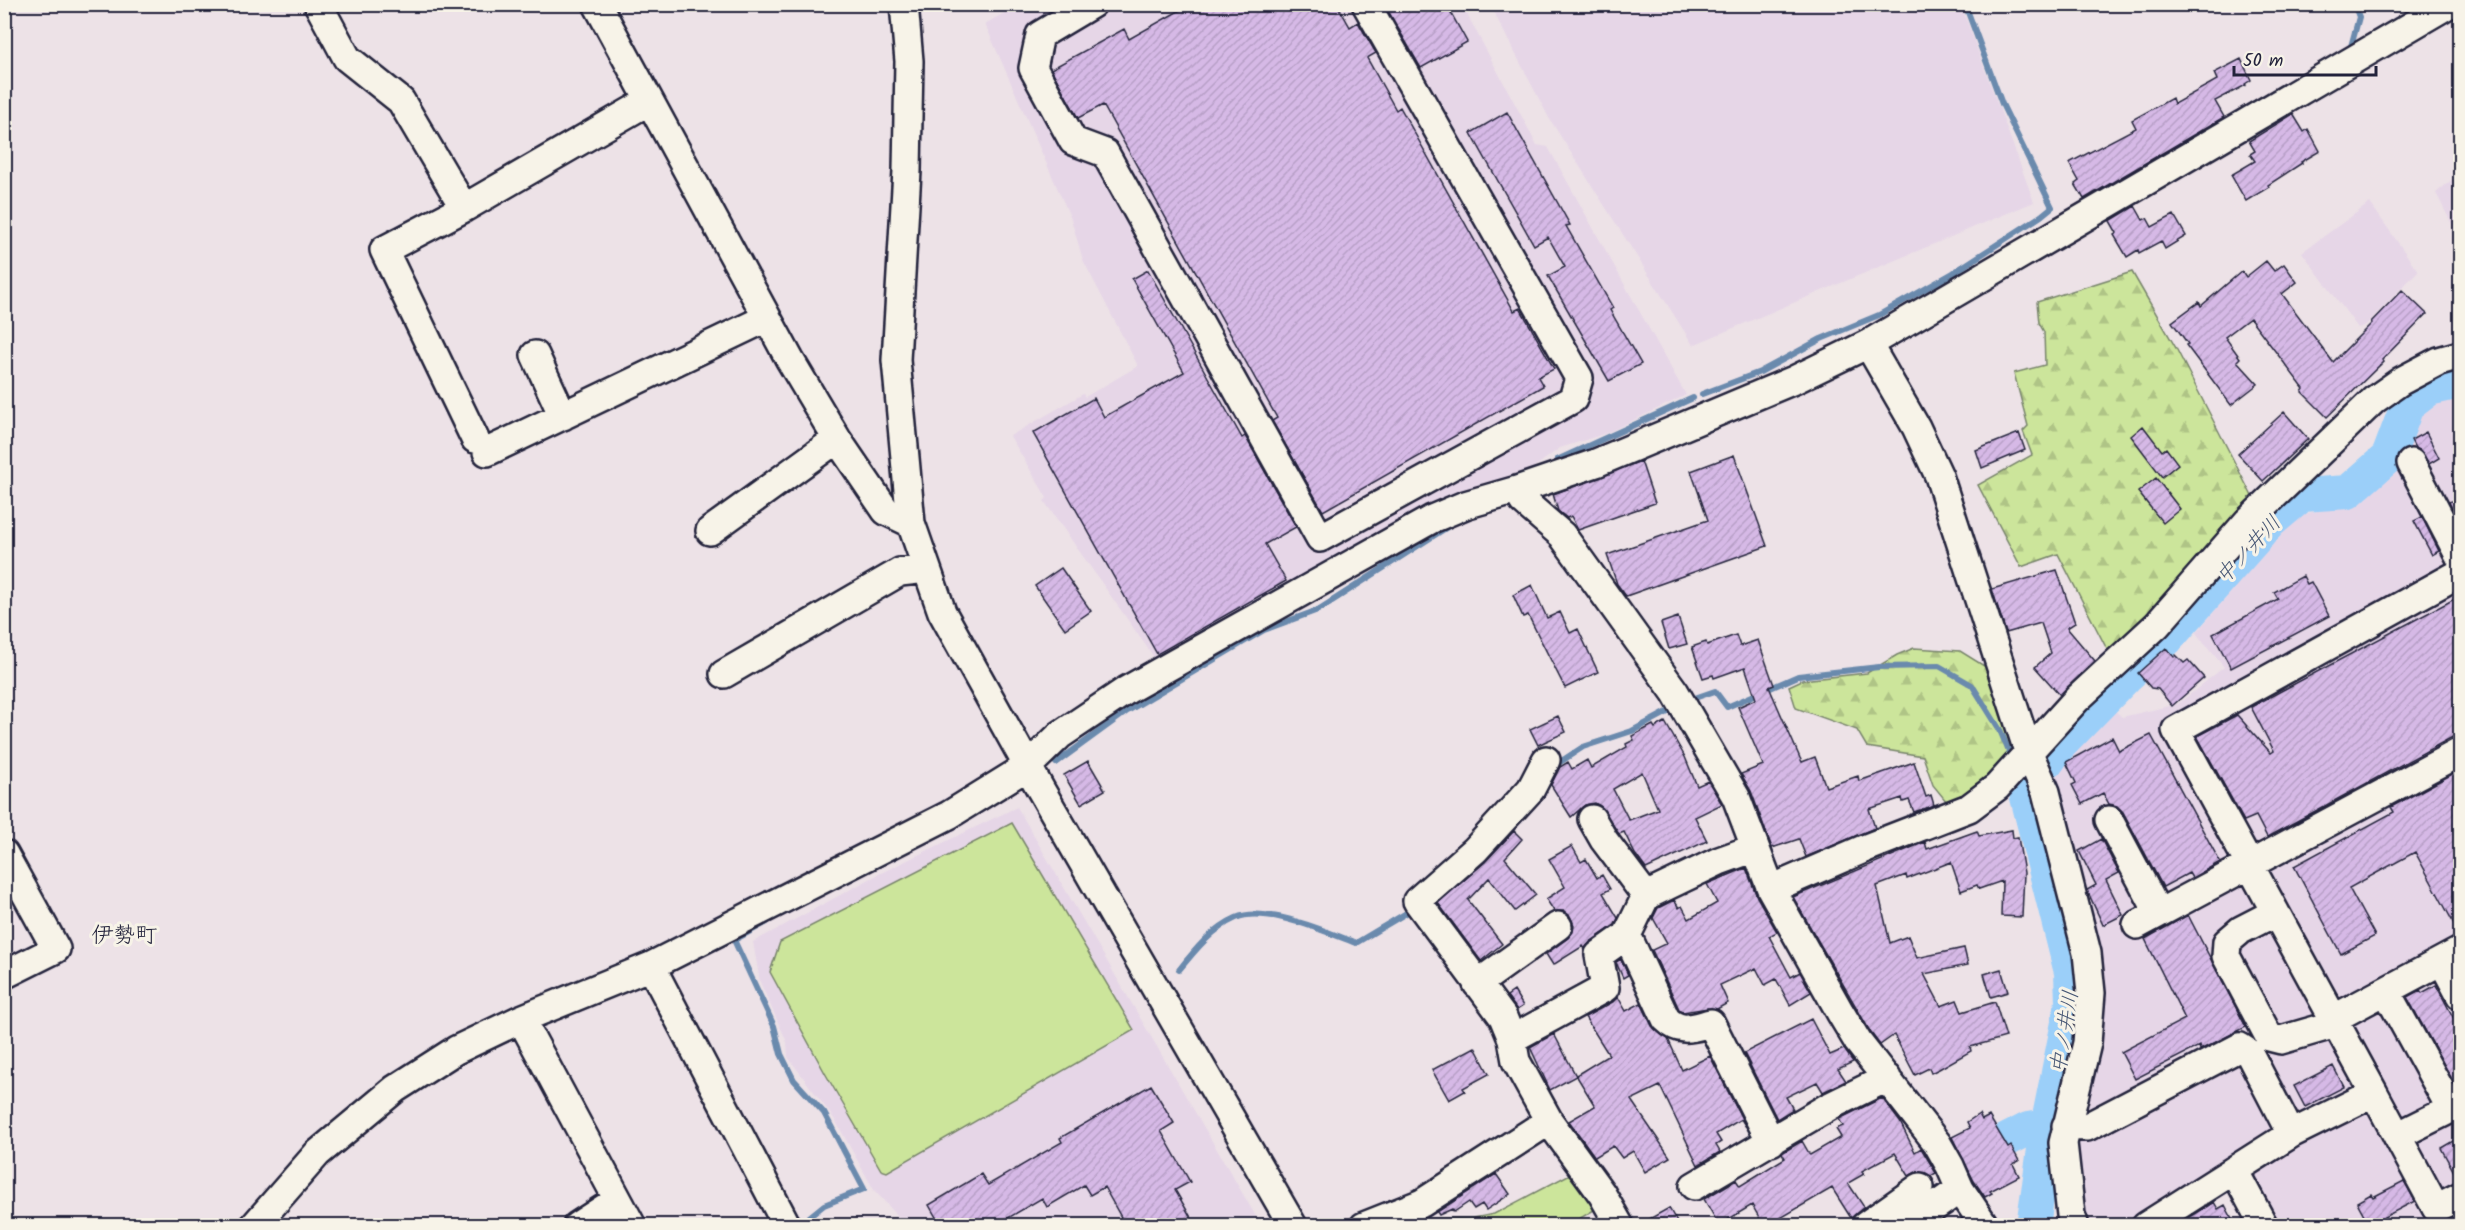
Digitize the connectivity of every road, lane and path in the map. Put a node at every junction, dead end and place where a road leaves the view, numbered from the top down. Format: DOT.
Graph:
graph roads {
  1 [pos="318,4"];
  2 [pos="597,4"];
  3 [pos="903,4"];
  4 [pos="1092,4"];
  5 [pos="1366,4"];
  6 [pos="2449,4"];
  7 [pos="649,101"];
  8 [pos="464,208"];
  9 [pos="767,318"];
  10 [pos="1868,344"];
  11 [pos="2460,355"];
  12 [pos="535,356"];
  13 [pos="563,416"];
  14 [pos="837,439"];
  15 [pos="2411,463"];
  16 [pos="1517,490"];
  17 [pos="911,523"];
  18 [pos="711,531"];
  19 [pos="2460,556"];
  20 [pos="927,569"];
  21 [pos="2460,573"];
  22 [pos="724,674"];
  23 [pos="2028,751"];
  24 [pos="2460,752"];
  25 [pos="1546,760"];
  26 [pos="1028,766"];
  27 [pos="1592,819"];
  28 [pos="2109,820"];
  29 [pos="1755,848"];
  30 [pos="4,854"];
  31 [pos="2249,866"];
  32 [pos="11,882"];
  33 [pos="1771,889"];
  34 [pos="1646,896"];
  35 [pos="2274,913"];
  36 [pos="1558,926"];
  37 [pos="1628,935"];
  38 [pos="2451,956"];
  39 [pos="651,966"];
  40 [pos="4,975"];
  41 [pos="1477,984"];
  42 [pos="2386,991"];
  43 [pos="2460,995"];
  44 [pos="521,1019"];
  45 [pos="2334,1021"];
  46 [pos="1512,1039"];
  47 [pos="1887,1078"];
  48 [pos="2374,1093"];
  49 [pos="1549,1121"];
  50 [pos="2066,1126"];
  51 [pos="2302,1129"];
  52 [pos="2397,1136"];
  53 [pos="1771,1142"];
  54 [pos="2234,1170"];
  55 [pos="1694,1186"];
  56 [pos="1920,1187"];
  57 [pos="1960,1189"];
  58 [pos="2460,1196"];
  59 [pos="617,1200"];
  60 [pos="2440,1217"];
  61 [pos="1866,1225"];
  62 [pos="254,1226"];
  63 [pos="577,1226"];
  64 [pos="632,1226"];
  65 [pos="787,1226"];
  66 [pos="1293,1226"];
  67 [pos="1364,1226"];
  68 [pos="1620,1226"];
  69 [pos="1908,1226"];
  70 [pos="1985,1226"];
  71 [pos="2075,1226"];
  72 [pos="2146,1226"];
  73 [pos="2264,1226"];
  1 -- 8 [label="street"];
  2 -- 7 [label="street"];
  3 -- 17 [label="street"];
  4 -- 5 [label="street"];
  6 -- 10 [label="street"];
  7 -- 8 [label="street"];
  7 -- 9 [label="street"];
  8 -- 13 [label="street"];
  9 -- 13 [label="street"];
  9 -- 14 [label="street"];
  10 -- 16 [label="street"];
  10 -- 23 [label="street"];
  11 -- 23 [label="street"];
  12 -- 13 [label="street"];
  14 -- 17 [label="street"];
  14 -- 18 [label="street"];
  15 -- 19 [label="street"];
  16 -- 26 [label="street"];
  16 -- 29 [label="street"];
  17 -- 20 [label="street"];
  20 -- 22 [label="street"];
  20 -- 26 [label="street"];
  21 -- 31 [label="street"];
  23 -- 33 [label="street"];
  23 -- 50 [label="street"];
  24 -- 31 [label="street"];
  25 -- 41 [label="street"];
  26 -- 39 [label="street"];
  26 -- 66 [label="street"];
  27 -- 34 [label="street"];
  28 -- 31 [label="street"];
  29 -- 33 [label="street"];
  29 -- 34 [label="street"];
  30 -- 32 [label="street"];
  31 -- 35 [label="street"];
  32 -- 40 [label="street"];
  33 -- 47 [label="street"];
  34 -- 37 [label="street"];
  35 -- 45 [label="street"];
  35 -- 45 [label="street"];
  36 -- 41 [label="street"];
  37 -- 46 [label="street"];
  37 -- 53 [label="street"];
  38 -- 42 [label="street"];
  38 -- 43 [label="street"];
  39 -- 44 [label="street"];
  39 -- 65 [label="street"];
  41 -- 46 [label="street"];
  42 -- 45 [label="street"];
  42 -- 52 [label="street"];
  44 -- 59 [label="street"];
  44 -- 62 [label="street"];
  45 -- 48 [label="street"];
  46 -- 49 [label="street"];
  47 -- 53 [label="street"];
  47 -- 57 [label="street"];
  48 -- 51 [label="street"];
  48 -- 52 [label="street"];
  49 -- 67 [label="street"];
  49 -- 68 [label="street"];
  50 -- 51 [label="street"];
  50 -- 71 [label="street"];
  51 -- 54 [label="street"];
  52 -- 60 [label="street"];
  53 -- 55 [label="street"];
  54 -- 72 [label="street"];
  54 -- 73 [label="street"];
  56 -- 61 [label="street"];
  57 -- 69 [label="street"];
  57 -- 70 [label="street"];
  58 -- 60 [label="street"];
  59 -- 63 [label="street"];
  59 -- 64 [label="street"];
}
